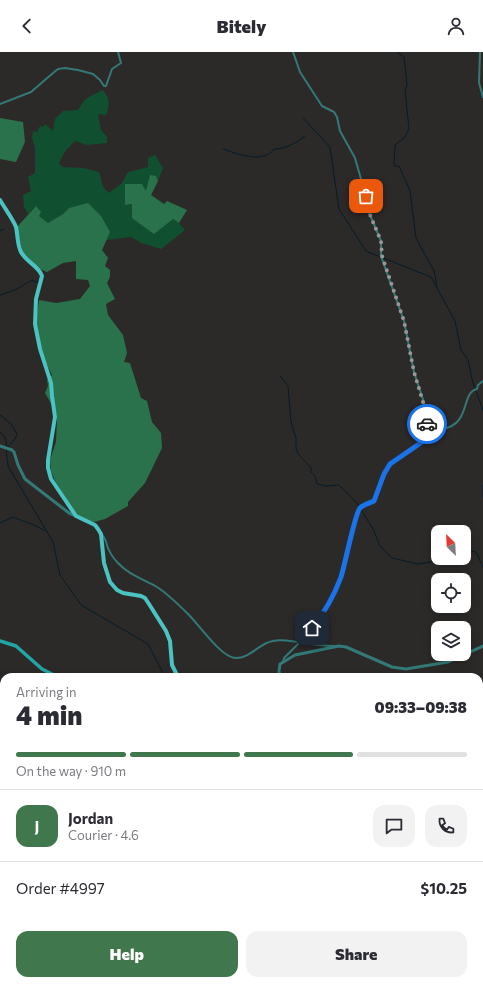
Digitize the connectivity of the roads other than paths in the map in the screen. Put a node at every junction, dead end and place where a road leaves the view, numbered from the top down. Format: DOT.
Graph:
graph roads {
  1 [pos="118,52"];
  2 [pos="293,52"];
  3 [pos="480,52"];
  4 [pos="483,97"];
  5 [pos="0,104"];
  6 [pos="0,200"];
  7 [pos="483,381"];
  8 [pos="427,429"];
  9 [pos="0,446"];
  10 [pos="76,516"];
  11 [pos="101,534"];
  12 [pos="0,641"];
  13 [pos="299,643"];
  14 [pos="339,646"];
  15 [pos="483,646"];
  16 [pos="282,662"];
  17 [pos="50,673"];
  18 [pos="176,673"];
  19 [pos="280,673"];
  1 -- 5 [label="street"];
  2 -- 8 [label="street"];
  3 -- 4 [label="street"];
  6 -- 10 [label="main road"];
  7 -- 8 [label="street"];
  8 -- 13 [label="street"];
  9 -- 10 [label="street"];
  10 -- 11 [label="main road"];
  11 -- 13 [label="street"];
  11 -- 18 [label="main road"];
  12 -- 17 [label="main road"];
  13 -- 14 [label="street"];
  13 -- 16 [label="street"];
  14 -- 15 [label="street"];
  14 -- 16 [label="street"];
  16 -- 19 [label="street"];
}
